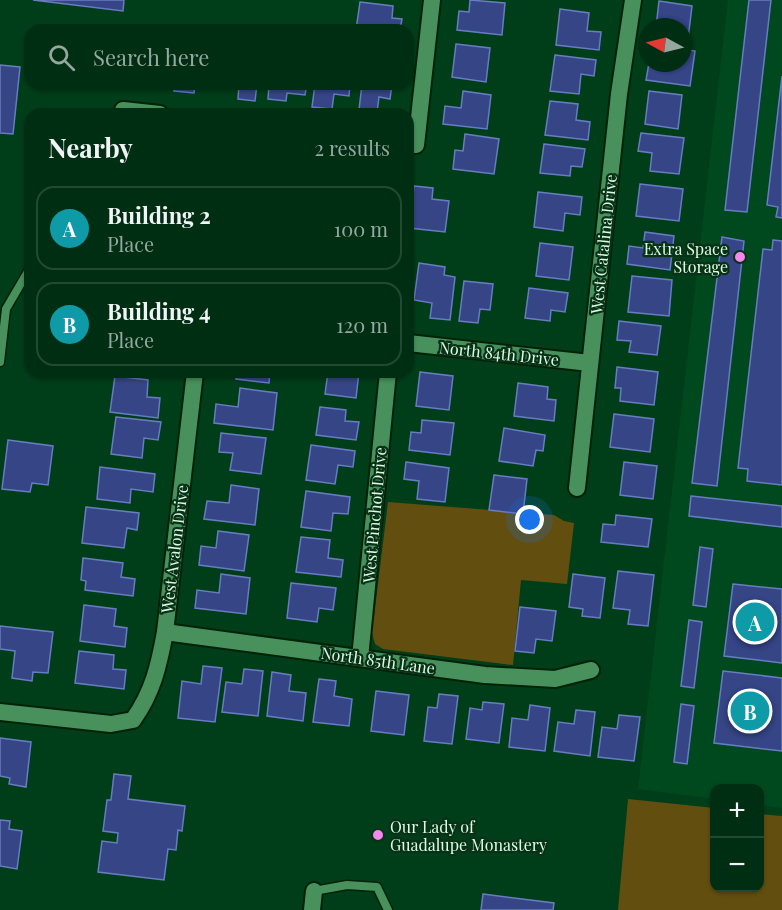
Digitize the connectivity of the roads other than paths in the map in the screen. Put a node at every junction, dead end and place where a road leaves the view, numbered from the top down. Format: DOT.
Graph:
graph roads {
  1 [pos="432,0"];
  2 [pos="633,0"];
  3 [pos="414,130"];
  4 [pos="24,278"];
  5 [pos="414,344"];
  6 [pos="0,362"];
  7 [pos="590,363"];
  8 [pos="194,378"];
  9 [pos="387,378"];
  10 [pos="577,488"];
  11 [pos="165,632"];
  12 [pos="360,658"];
  13 [pos="591,670"];
  14 [pos="0,712"];
  15 [pos="314,891"];
  16 [pos="312,910"];
  17 [pos="388,910"];
  1 -- 3 [label="street"];
  2 -- 7 [label="street, West Catalina Drive"];
  4 -- 6 [label="lane"];
  5 -- 7 [label="street, North 84th Drive"];
  7 -- 10 [label="street, West Catalina Drive"];
  8 -- 11 [label="street, West Avalon Drive"];
  9 -- 12 [label="street, West Pinchot Drive"];
  11 -- 12 [label="street, North 85th Lane"];
  11 -- 14 [label="street, West Avalon Drive"];
  12 -- 13 [label="street, North 85th Lane"];
  15 -- 16 [label="street"];
  15 -- 17 [label="lane"];
}
